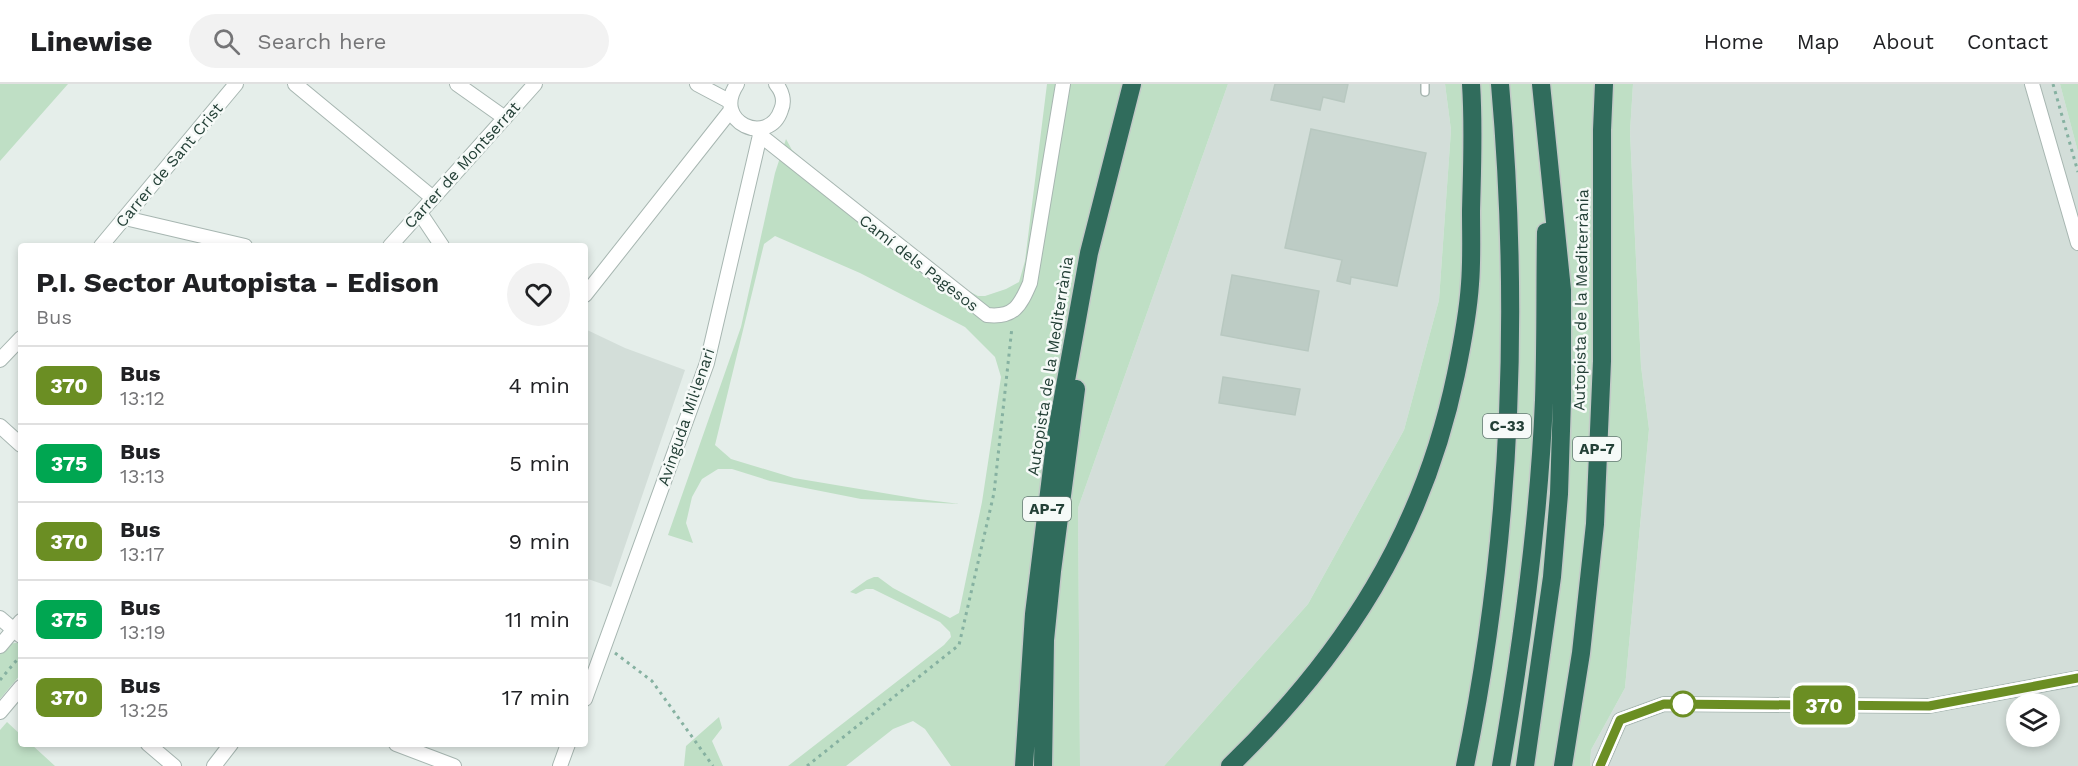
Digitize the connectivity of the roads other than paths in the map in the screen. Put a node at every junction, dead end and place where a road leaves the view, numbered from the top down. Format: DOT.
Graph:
graph roads {
  1 [pos="236,84"];
  2 [pos="295,84"];
  3 [pos="456,84"];
  4 [pos="535,84"];
  5 [pos="697,84"];
  6 [pos="737,84"];
  7 [pos="776,84"];
  8 [pos="1063,84"];
  9 [pos="1131,84"];
  10 [pos="1471,84"];
  11 [pos="1500,84"];
  12 [pos="1540,84"];
  13 [pos="1604,84"];
  14 [pos="2032,84"];
  15 [pos="730,105"];
  16 [pos="505,118"];
  17 [pos="758,132"];
  18 [pos="1547,152"];
  19 [pos="433,198"];
  20 [pos="420,213"];
  21 [pos="125,218"];
  22 [pos="104,243"];
  23 [pos="231,243"];
  24 [pos="393,243"];
  25 [pos="440,243"];
  26 [pos="2078,243"];
  27 [pos="1089,253"];
  28 [pos="588,291"];
  29 [pos="18,341"];
  30 [pos="0,360"];
  31 [pos="0,426"];
  32 [pos="18,442"];
  33 [pos="0,618"];
  34 [pos="18,629"];
  35 [pos="0,646"];
  36 [pos="591,662"];
  37 [pos="2078,678"];
  38 [pos="588,680"];
  39 [pos="18,691"];
  40 [pos="0,712"];
  41 [pos="152,747"];
  42 [pos="229,747"];
  43 [pos="404,747"];
  44 [pos="567,747"];
  45 [pos="174,766"];
  46 [pos="214,766"];
  47 [pos="454,766"];
  48 [pos="560,766"];
  49 [pos="1024,766"];
  50 [pos="1043,766"];
  51 [pos="1230,766"];
  52 [pos="1465,766"];
  53 [pos="1501,766"];
  54 [pos="1525,766"];
  55 [pos="1563,766"];
  56 [pos="1600,766"];
  1 -- 21 [label="street, Carrer de Sant Crist"];
  2 -- 19 [label="street"];
  3 -- 16 [label="street"];
  4 -- 16 [label="street, Carrer de Montserrat"];
  5 -- 15 [label="street, Camí dels Pagesos"];
  6 -- 15 [label="street"];
  7 -- 17 [label="street"];
  8 -- 17 [label="street, Camí dels Pagesos"];
  9 -- 27 [label="highway, Autopista de la Mediterrània / AP-7"];
  10 -- 51 [label="highway"];
  11 -- 52 [label="highway, C-33"];
  12 -- 18 [label="highway, C-33"];
  13 -- 55 [label="highway, Autopista de la Mediterrània / AP-7"];
  14 -- 26 [label="street"];
  15 -- 17 [label="street, Camí dels Pagesos"];
  15 -- 28 [label="street"];
  16 -- 19 [label="street, Carrer de Montserrat"];
  17 -- 36 [label="street, Avinguda Mil·lenari"];
  18 -- 53 [label="highway, C-33"];
  18 -- 54 [label="highway"];
  19 -- 20 [label="street, Carrer de Montserrat"];
  20 -- 24 [label="street, Carrer de Montserrat"];
  20 -- 25 [label="street"];
  21 -- 22 [label="street, Carrer de Sant Crist"];
  21 -- 23 [label="street"];
  27 -- 49 [label="highway, Autopista de la Mediterrània / AP-7"];
  27 -- 50 [label="highway"];
  29 -- 30 [label="street"];
  31 -- 32 [label="street"];
  33 -- 34 [label="street"];
  34 -- 35 [label="street"];
  36 -- 38 [label="street, Avinguda Mil·lenari"];
  37 -- 56 [label="street"];
  39 -- 40 [label="street"];
  41 -- 45 [label="street"];
  42 -- 46 [label="street"];
  43 -- 47 [label="street"];
  44 -- 48 [label="street"];
}
